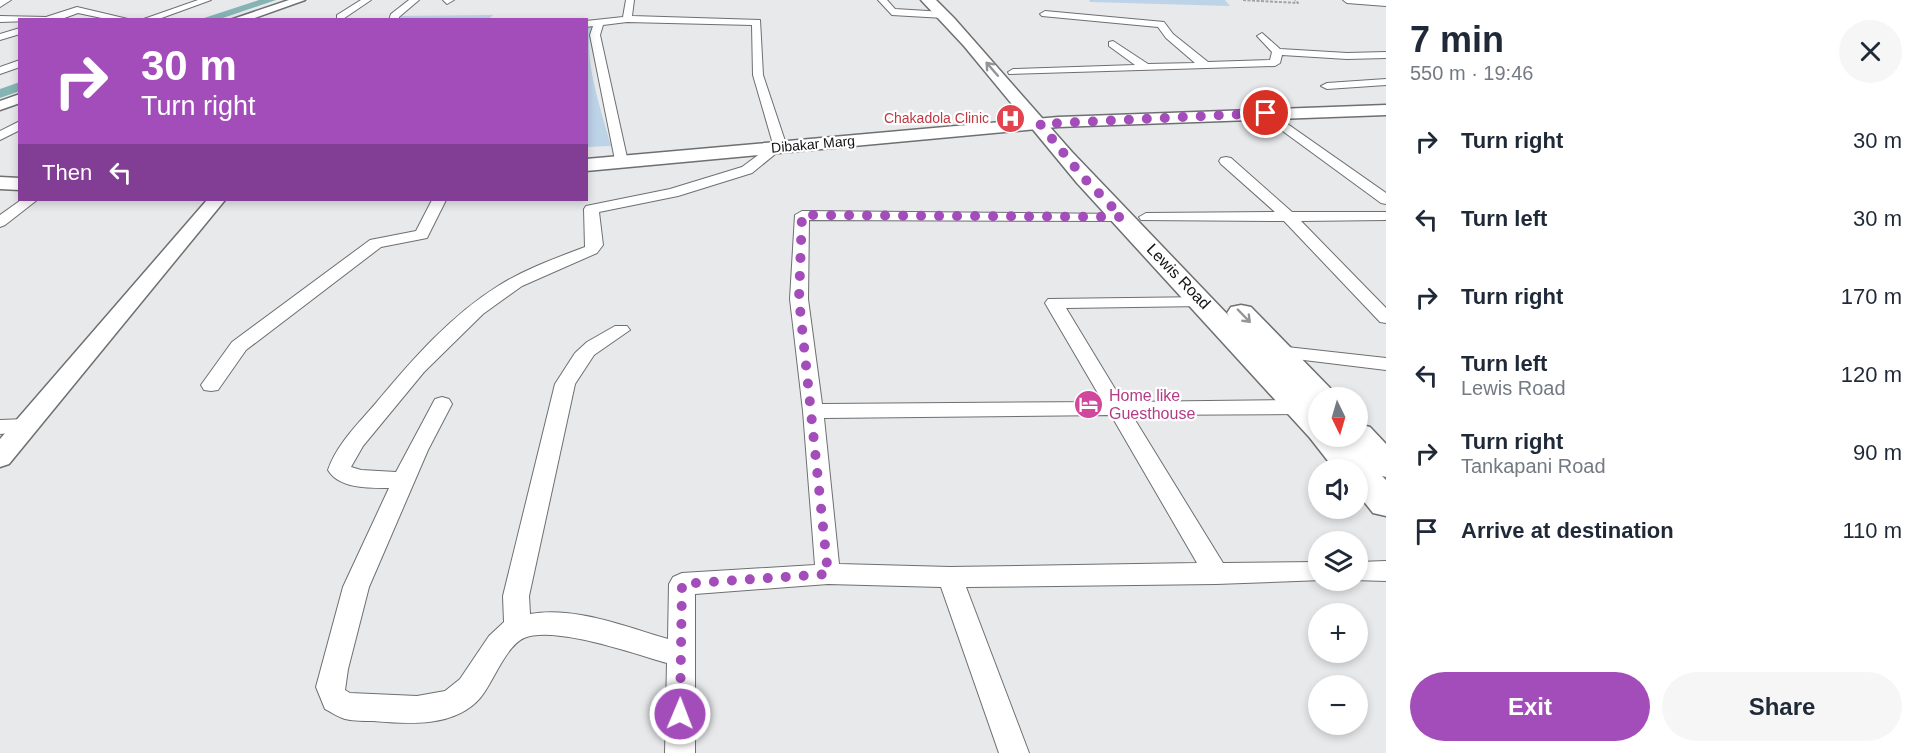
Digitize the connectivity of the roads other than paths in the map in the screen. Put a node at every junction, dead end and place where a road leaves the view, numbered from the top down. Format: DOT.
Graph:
graph roads {
  1 [pos="7,0"];
  2 [pos="177,0"];
  3 [pos="207,0"];
  4 [pos="300,0"];
  5 [pos="368,0"];
  6 [pos="415,0"];
  7 [pos="630,0"];
  8 [pos="882,0"];
  9 [pos="928,0"];
  10 [pos="1347,0"];
  11 [pos="1352,0"];
  12 [pos="1386,3"];
  13 [pos="0,4"];
  14 [pos="195,4"];
  15 [pos="943,8"];
  16 [pos="1378,13"];
  17 [pos="1045,14"];
  18 [pos="340,17"];
  19 [pos="52,18"];
  20 [pos="118,18"];
  21 [pos="151,18"];
  22 [pos="242,18"];
  23 [pos="394,18"];
  24 [pos="0,19"];
  25 [pos="18,19"];
  26 [pos="627,19"];
  27 [pos="592,24"];
  28 [pos="18,32"];
  29 [pos="0,36"];
  30 [pos="1262,36"];
  31 [pos="1113,44"];
  32 [pos="1276,52"];
  33 [pos="1386,55"];
  34 [pos="18,64"];
  35 [pos="1205,65"];
  36 [pos="1145,67"];
  37 [pos="0,71"];
  38 [pos="1013,72"];
  39 [pos="1386,82"];
  40 [pos="1327,86"];
  41 [pos="18,99"];
  42 [pos="0,106"];
  43 [pos="1386,110"];
  44 [pos="1266,113"];
  45 [pos="1044,118"];
  46 [pos="18,126"];
  47 [pos="0,136"];
  48 [pos="777,147"];
  49 [pos="1226,161"];
  50 [pos="621,162"];
  51 [pos="588,165"];
  52 [pos="0,174"];
  53 [pos="18,175"];
  54 [pos="0,183"];
  55 [pos="18,184"];
  56 [pos="1386,200"];
  57 [pos="29,201"];
  58 [pos="215,201"];
  59 [pos="439,201"];
  60 [pos="1386,216"];
  61 [pos="1134,217"];
  62 [pos="1289,217"];
  63 [pos="0,222"];
  64 [pos="1203,301"];
  65 [pos="1386,318"];
  66 [pos="621,330"];
  67 [pos="1278,352"];
  68 [pos="1386,364"];
  69 [pos="211,385"];
  70 [pos="1308,399"];
  71 [pos="1308,400"];
  72 [pos="1308,402"];
  73 [pos="442,404"];
  74 [pos="1117,410"];
  75 [pos="813,411"];
  76 [pos="26,426"];
  77 [pos="0,427"];
  78 [pos="1368,446"];
  79 [pos="1335,447"];
  80 [pos="0,457"];
  81 [pos="1345,459"];
  82 [pos="1386,465"];
  83 [pos="404,480"];
  84 [pos="1368,484"];
  85 [pos="1386,503"];
  86 [pos="1308,572"];
  87 [pos="1368,572"];
  88 [pos="1386,572"];
  89 [pos="828,574"];
  90 [pos="1216,574"];
  91 [pos="950,577"];
  92 [pos="518,627"];
  93 [pos="681,655"];
  94 [pos="680,753"];
  95 [pos="1014,753"];
  1 -- 13 [label="street"];
  2 -- 14 [label="street"];
  3 -- 14 [label="street"];
  4 -- 22 [label="street"];
  5 -- 18 [label="street"];
  6 -- 23 [label="street"];
  7 -- 26 [label="street"];
  8 -- 15 [label="street"];
  9 -- 15 [label="main road, Lewis Road"];
  10 -- 11 [label="street"];
  11 -- 12 [label="street"];
  11 -- 16 [label="street"];
  14 -- 21 [label="street"];
  15 -- 38 [label="main road, Lewis Road"];
  45 -- 15 [label="main road, Lewis Road, one-way"];
  17 -- 35 [label="street"];
  19 -- 20 [label="street"];
  24 -- 25 [label="street"];
  26 -- 27 [label="street"];
  26 -- 48 [label="street"];
  27 -- 50 [label="street"];
  28 -- 29 [label="street"];
  30 -- 32 [label="street"];
  31 -- 36 [label="street"];
  32 -- 33 [label="street"];
  32 -- 35 [label="street"];
  34 -- 37 [label="street"];
  35 -- 36 [label="street"];
  36 -- 38 [label="street"];
  38 -- 45 [label="main road, Lewis Road"];
  39 -- 40 [label="street"];
  41 -- 42 [label="street"];
  43 -- 44 [label="main road, Dibakar Marg"];
  44 -- 45 [label="main road, Dibakar Marg"];
  44 -- 56 [label="street"];
  45 -- 48 [label="main road, Dibakar Marg"];
  45 -- 61 [label="main road, Lewis Road"];
  46 -- 47 [label="street"];
  48 -- 50 [label="main road, Dibakar Marg"];
  48 -- 83 [label="street"];
  49 -- 62 [label="street"];
  50 -- 51 [label="main road, Dibakar Marg"];
  52 -- 53 [label="main road"];
  54 -- 55 [label="main road"];
  57 -- 63 [label="street"];
  58 -- 76 [label="street"];
  59 -- 69 [label="street"];
  60 -- 62 [label="street"];
  61 -- 62 [label="street"];
  61 -- 64 [label="main road, Lewis Road"];
  61 -- 67 [label="main road, Lewis Road, one-way"];
  61 -- 75 [label="street"];
  62 -- 65 [label="street"];
  64 -- 71 [label="main road, Lewis Road"];
  64 -- 74 [label="street"];
  66 -- 92 [label="street"];
  67 -- 68 [label="street"];
  67 -- 70 [label="main road, Lewis Road"];
  72 -- 74 [label="street"];
  73 -- 83 [label="street"];
  74 -- 75 [label="street"];
  74 -- 90 [label="street"];
  75 -- 89 [label="street"];
  76 -- 77 [label="street"];
  76 -- 80 [label="street"];
  78 -- 82 [label="main road"];
  79 -- 81 [label="main road"];
  83 -- 92 [label="street"];
  84 -- 85 [label="main road"];
  86 -- 90 [label="street"];
  87 -- 88 [label="street"];
  89 -- 91 [label="street"];
  89 -- 93 [label="street"];
  90 -- 91 [label="street"];
  91 -- 95 [label="street"];
  92 -- 93 [label="street"];
  93 -- 94 [label="street"];
}
